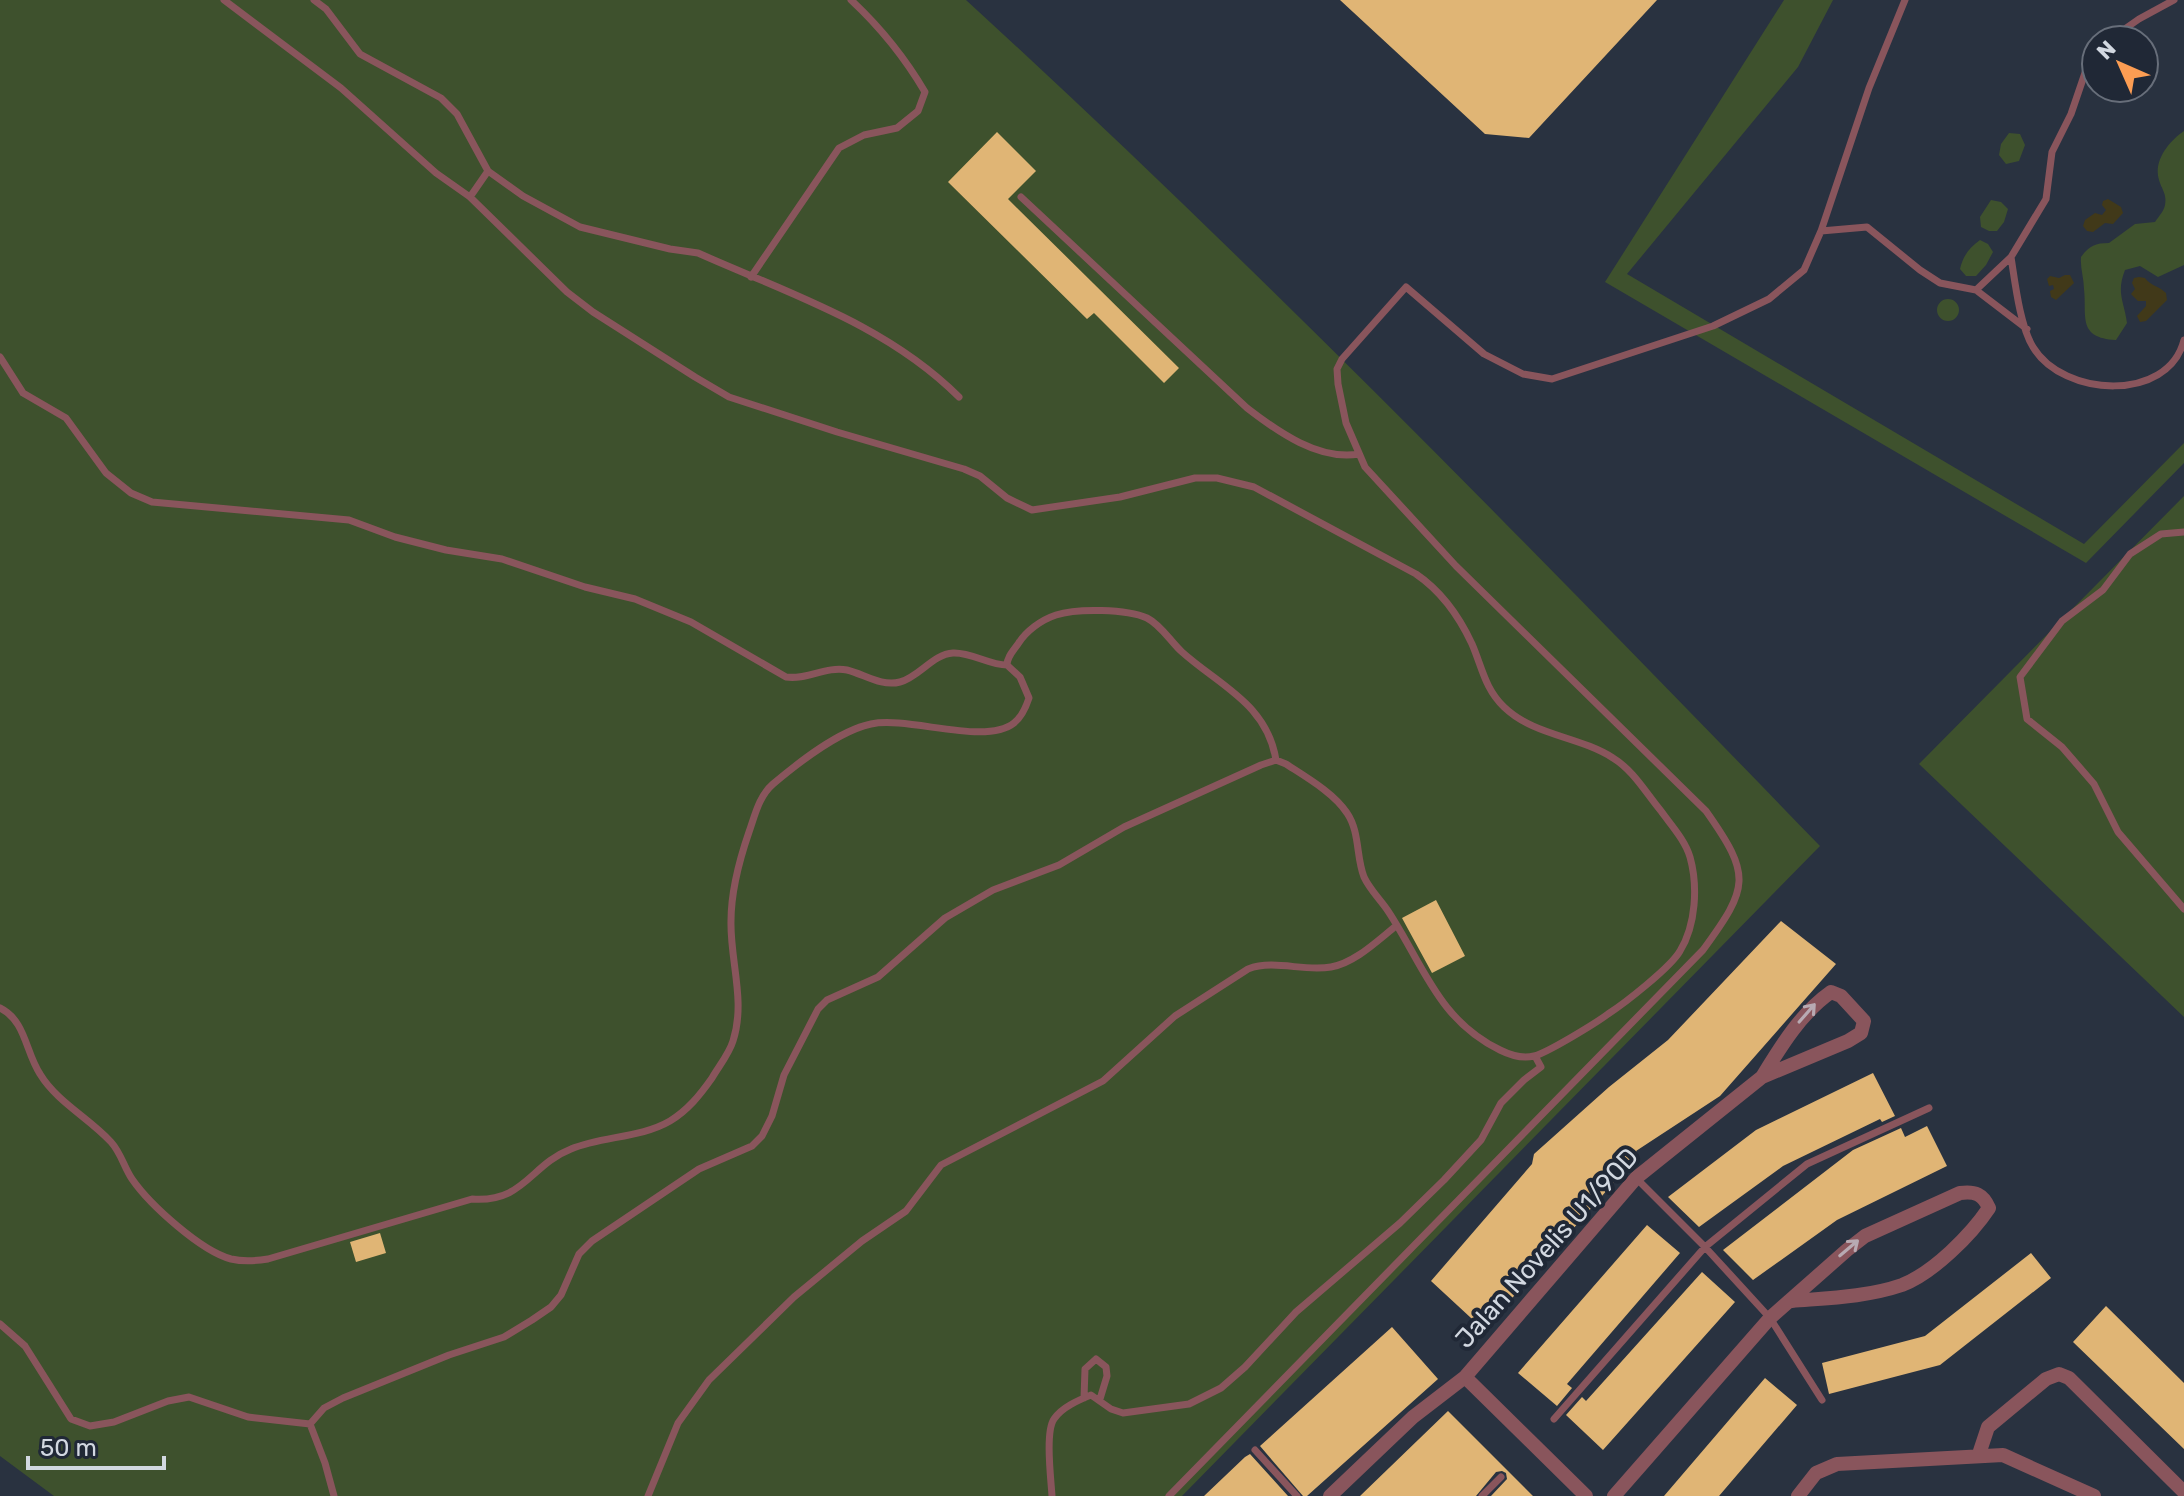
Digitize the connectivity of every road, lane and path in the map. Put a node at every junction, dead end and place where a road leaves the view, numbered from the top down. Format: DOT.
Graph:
graph roads {
  1 [pos="224,0"];
  2 [pos="314,0"];
  3 [pos="851,0"];
  4 [pos="1905,0"];
  5 [pos="2174,0"];
  6 [pos="2132,24"];
  7 [pos="2080,88"];
  8 [pos="488,171"];
  9 [pos="470,197"];
  10 [pos="1021,197"];
  11 [pos="1821,231"];
  12 [pos="2011,257"];
  13 [pos="751,277"];
  14 [pos="1976,290"];
  15 [pos="2027,329"];
  16 [pos="2184,340"];
  17 [pos="0,357"];
  18 [pos="959,397"];
  19 [pos="1359,454"];
  20 [pos="2184,532"];
  21 [pos="1007,665"];
  22 [pos="1276,760"];
  23 [pos="2184,909"];
  24 [pos="1396,926"];
  25 [pos="0,1008"];
  26 [pos="1535,1056"];
  27 [pos="1762,1077"];
  28 [pos="1929,1108"];
  29 [pos="1636,1178"];
  30 [pos="1705,1247"];
  31 [pos="1792,1301"];
  32 [pos="1770,1318"];
  33 [pos="0,1324"];
  34 [pos="1465,1377"];
  35 [pos="1084,1398"];
  36 [pos="1100,1399"];
  37 [pos="1822,1400"];
  38 [pos="1554,1419"];
  39 [pos="310,1424"];
  40 [pos="1255,1450"];
  41 [pos="1979,1454"];
  42 [pos="1501,1477"];
  43 [pos="2182,1490"];
  44 [pos="334,1496"];
  45 [pos="648,1496"];
  46 [pos="1052,1496"];
  47 [pos="1169,1496"];
  48 [pos="1297,1496"];
  49 [pos="1330,1496"];
  50 [pos="1482,1496"];
  51 [pos="1586,1496"];
  52 [pos="1614,1496"];
  53 [pos="1798,1496"];
  54 [pos="2094,1496"];
  1 -- 9 [label="lane"];
  2 -- 8 [label="lane"];
  3 -- 13 [label="lane"];
  4 -- 11 [label="lane"];
  5 -- 6 [label="lane"];
  7 -- 12 [label="lane"];
  8 -- 9 [label="lane"];
  8 -- 13 [label="lane"];
  9 -- 26 [label="lane"];
  10 -- 19 [label="lane"];
  11 -- 14 [label="lane"];
  11 -- 19 [label="lane"];
  12 -- 14 [label="lane"];
  12 -- 15 [label="lane"];
  13 -- 18 [label="lane"];
  14 -- 15 [label="lane"];
  15 -- 16 [label="lane"];
  17 -- 21 [label="lane"];
  19 -- 47 [label="lane"];
  20 -- 23 [label="lane"];
  21 -- 22 [label="lane"];
  21 -- 25 [label="lane"];
  22 -- 24 [label="lane"];
  22 -- 39 [label="lane"];
  24 -- 26 [label="lane"];
  24 -- 45 [label="lane"];
  26 -- 36 [label="lane"];
  27 -- 27 [label="street, Jalan Novelis U1/90D, one-way"];
  27 -- 29 [label="street, Jalan Novelis U1/90D"];
  28 -- 30 [label="lane"];
  29 -- 30 [label="lane"];
  29 -- 34 [label="street, Jalan Novelis U1/90D"];
  30 -- 32 [label="lane"];
  30 -- 38 [label="lane"];
  31 -- 31 [label="street, one-way"];
  31 -- 32 [label="street"];
  32 -- 37 [label="lane"];
  32 -- 52 [label="street"];
  33 -- 39 [label="lane"];
  34 -- 49 [label="street"];
  34 -- 51 [label="street, Jalan Novelis U1/90D"];
  35 -- 36 [label="lane"];
  35 -- 36 [label="lane"];
  35 -- 46 [label="lane"];
  39 -- 44 [label="lane"];
  40 -- 48 [label="lane"];
  41 -- 43 [label="street"];
  41 -- 53 [label="street"];
  41 -- 54 [label="street"];
  42 -- 50 [label="lane"];
}
